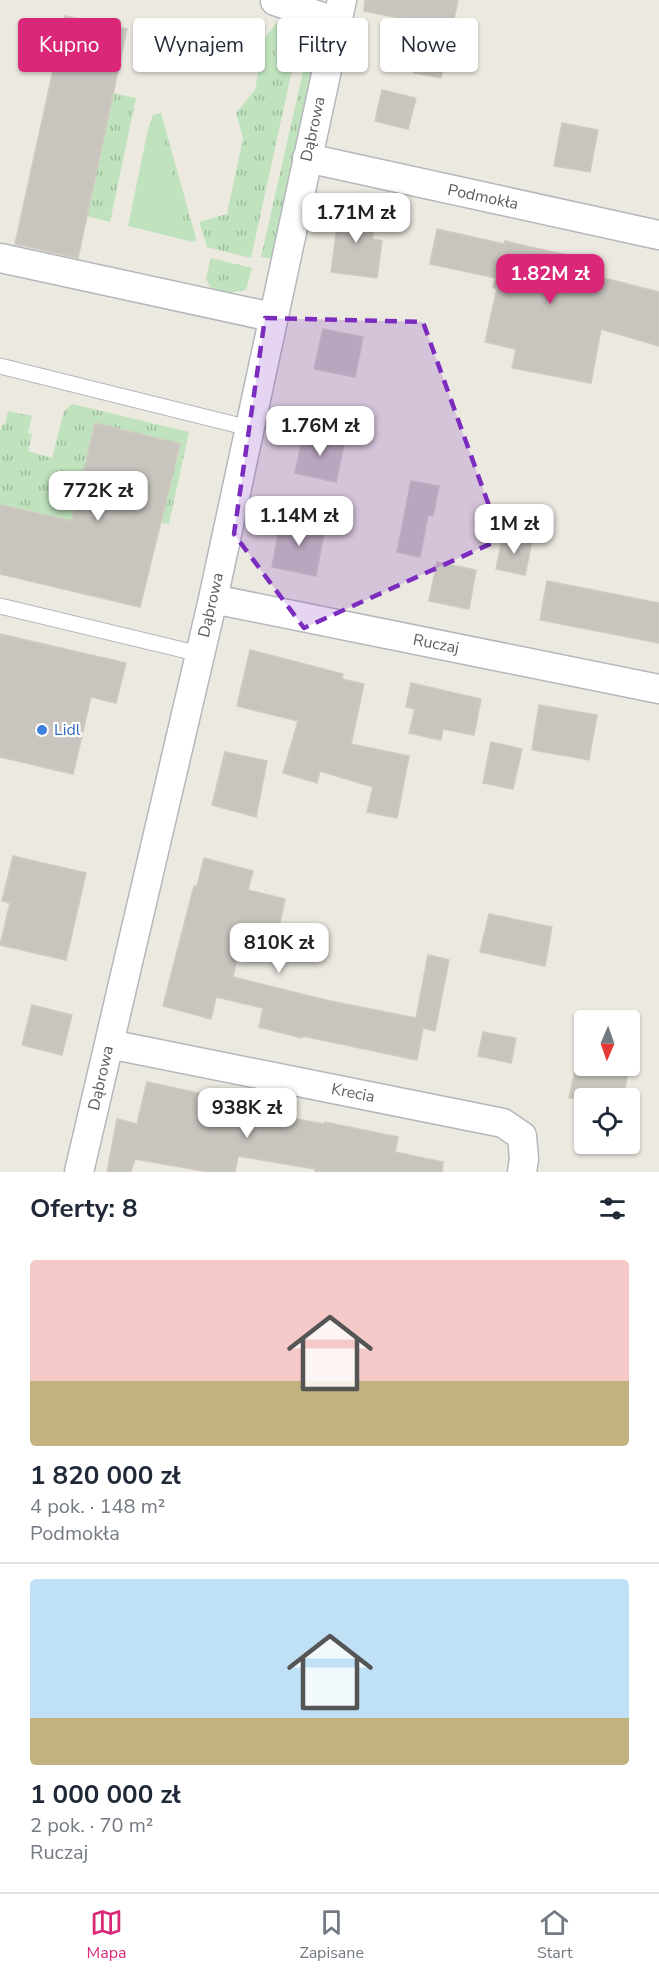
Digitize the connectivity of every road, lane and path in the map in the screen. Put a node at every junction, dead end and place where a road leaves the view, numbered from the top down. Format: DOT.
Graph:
graph roads {
  1 [pos="275,1"];
  2 [pos="339,11"];
  3 [pos="307,158"];
  4 [pos="659,236"];
  5 [pos="0,258"];
  6 [pos="272,317"];
  7 [pos="0,366"];
  8 [pos="249,428"];
  9 [pos="213,599"];
  10 [pos="0,606"];
  11 [pos="200,654"];
  12 [pos="659,689"];
  13 [pos="109,1044"];
  14 [pos="79,1172"];
  15 [pos="522,1172"];
  1 -- 2 [label="street"];
  2 -- 3 [label="street, Dąbrowa"];
  3 -- 4 [label="street, Podmokła"];
  3 -- 6 [label="street, Dąbrowa"];
  5 -- 6 [label="street"];
  6 -- 8 [label="street, Dąbrowa"];
  7 -- 8 [label="lane"];
  8 -- 9 [label="street, Dąbrowa"];
  9 -- 11 [label="street, Dąbrowa"];
  9 -- 12 [label="street, Ruczaj"];
  10 -- 11 [label="lane"];
  11 -- 13 [label="street, Dąbrowa"];
  13 -- 14 [label="street, Dąbrowa"];
  13 -- 15 [label="street, Krecia"];
}
